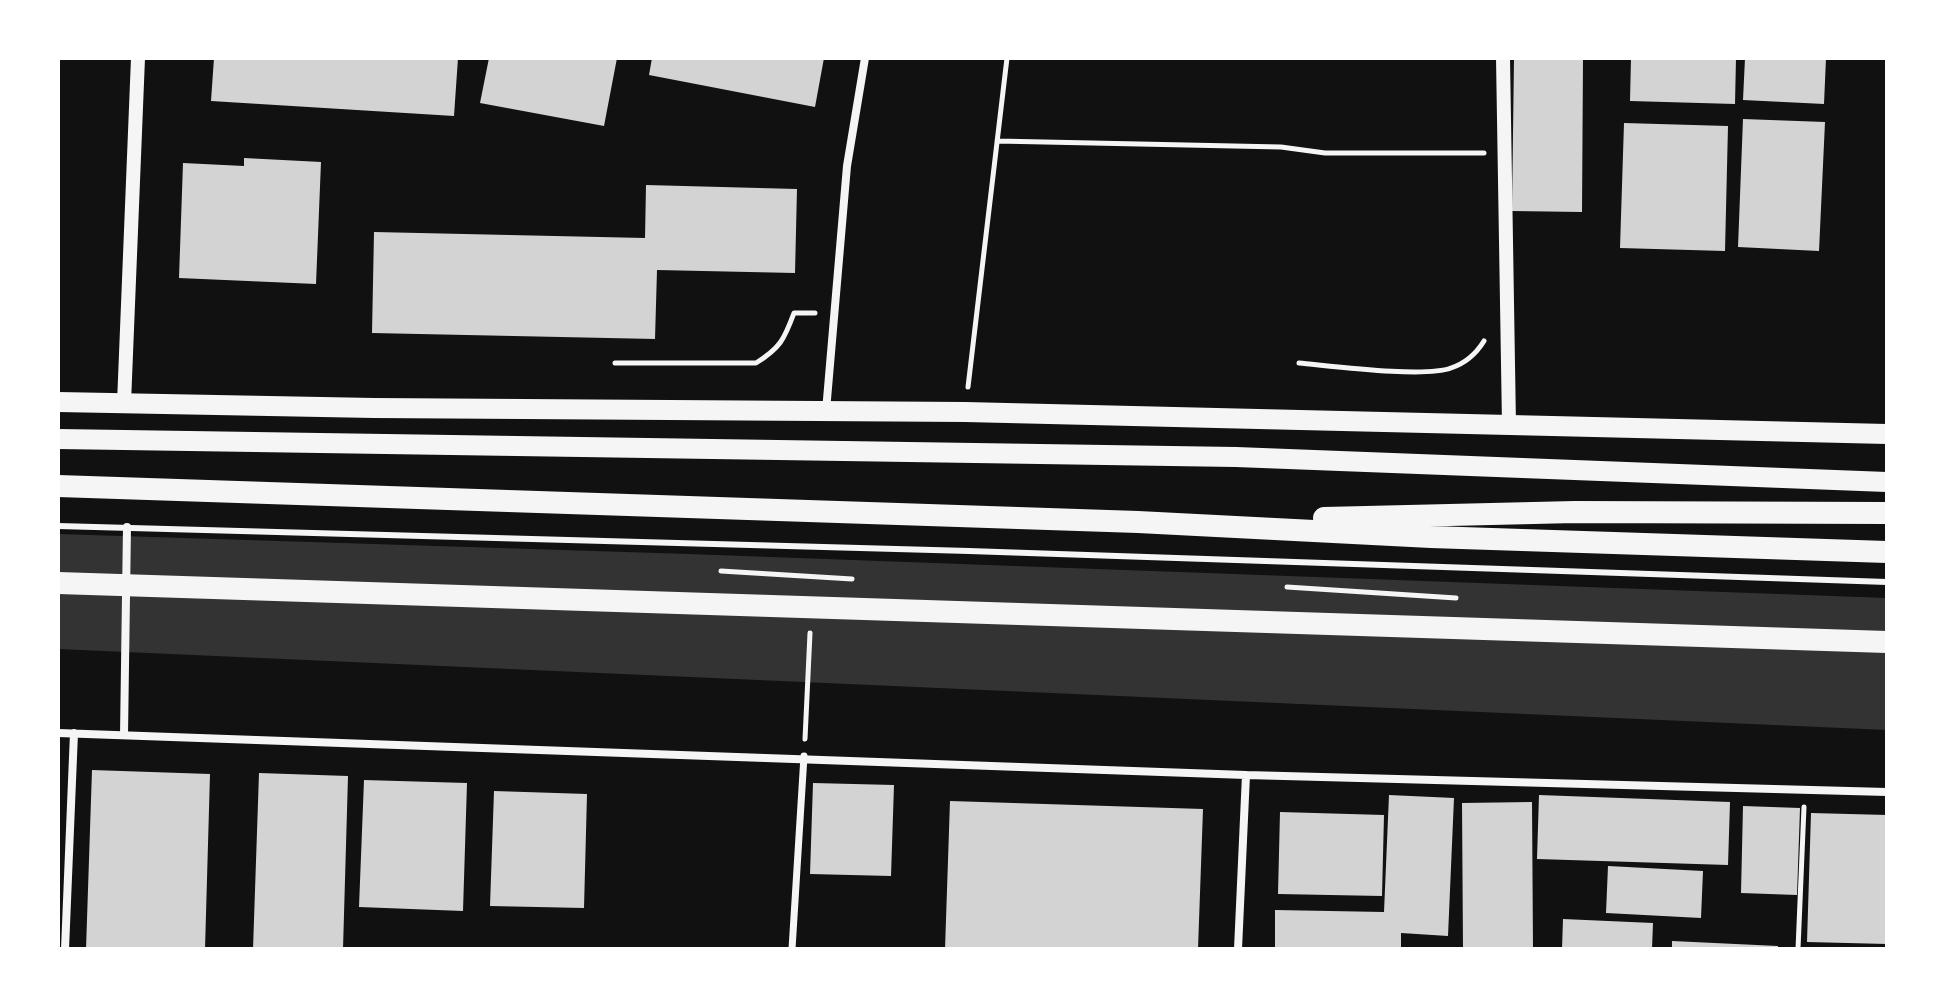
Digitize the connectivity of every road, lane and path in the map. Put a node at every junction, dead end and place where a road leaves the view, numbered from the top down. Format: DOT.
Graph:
graph roads {
  1 [pos="138,58"];
  2 [pos="865,58"];
  3 [pos="1007,58"];
  4 [pos="1503,58"];
  5 [pos="997,141"];
  6 [pos="1505,153"];
  7 [pos="834,312"];
  8 [pos="1488,333"];
  9 [pos="615,363"];
  10 [pos="1299,363"];
  11 [pos="58,402"];
  12 [pos="124,403"];
  13 [pos="826,411"];
  14 [pos="965,412"];
  15 [pos="1509,425"];
  16 [pos="1887,434"];
  17 [pos="58,439"];
  18 [pos="1887,482"];
  19 [pos="58,486"];
  20 [pos="1887,513"];
  21 [pos="1138,522"];
  22 [pos="58,526"];
  23 [pos="127,530"];
  24 [pos="1887,552"];
  25 [pos="721,571"];
  26 [pos="813,577"];
  27 [pos="852,579"];
  28 [pos="1887,582"];
  29 [pos="58,583"];
  30 [pos="1287,587"];
  31 [pos="812,592"];
  32 [pos="1391,595"];
  33 [pos="811,622"];
  34 [pos="1887,642"];
  35 [pos="58,733"];
  36 [pos="74,733"];
  37 [pos="124,735"];
  38 [pos="804,758"];
  39 [pos="1246,775"];
  40 [pos="1805,790"];
  41 [pos="1887,792"];
  42 [pos="65,949"];
  43 [pos="792,949"];
  44 [pos="1238,949"];
  45 [pos="1798,949"];
  1 -- 12 [label="street"];
  2 -- 7 [label="street"];
  3 -- 5 [label="path"];
  4 -- 6 [label="street"];
  5 -- 6 [label="path"];
  5 -- 14 [label="path"];
  6 -- 15 [label="street"];
  7 -- 9 [label="path"];
  7 -- 13 [label="street"];
  8 -- 10 [label="path"];
  11 -- 12 [label="main road"];
  12 -- 13 [label="main road"];
  13 -- 14 [label="main road"];
  14 -- 15 [label="main road"];
  15 -- 16 [label="main road"];
  17 -- 18 [label="main road"];
  19 -- 21 [label="highway"];
  20 -- 21 [label="highway"];
  21 -- 24 [label="highway"];
  22 -- 23 [label="lane"];
  23 -- 28 [label="lane"];
  23 -- 37 [label="street"];
  25 -- 26 [label="path"];
  26 -- 27 [label="path"];
  26 -- 31 [label="path"];
  29 -- 34 [label="highway"];
  30 -- 32 [label="path"];
  33 -- 38 [label="path"];
  35 -- 36 [label="street"];
  36 -- 37 [label="street"];
  36 -- 42 [label="street"];
  37 -- 38 [label="street"];
  38 -- 39 [label="street"];
  38 -- 43 [label="street"];
  39 -- 40 [label="street"];
  39 -- 44 [label="street"];
  40 -- 41 [label="street"];
  40 -- 45 [label="path"];
}
